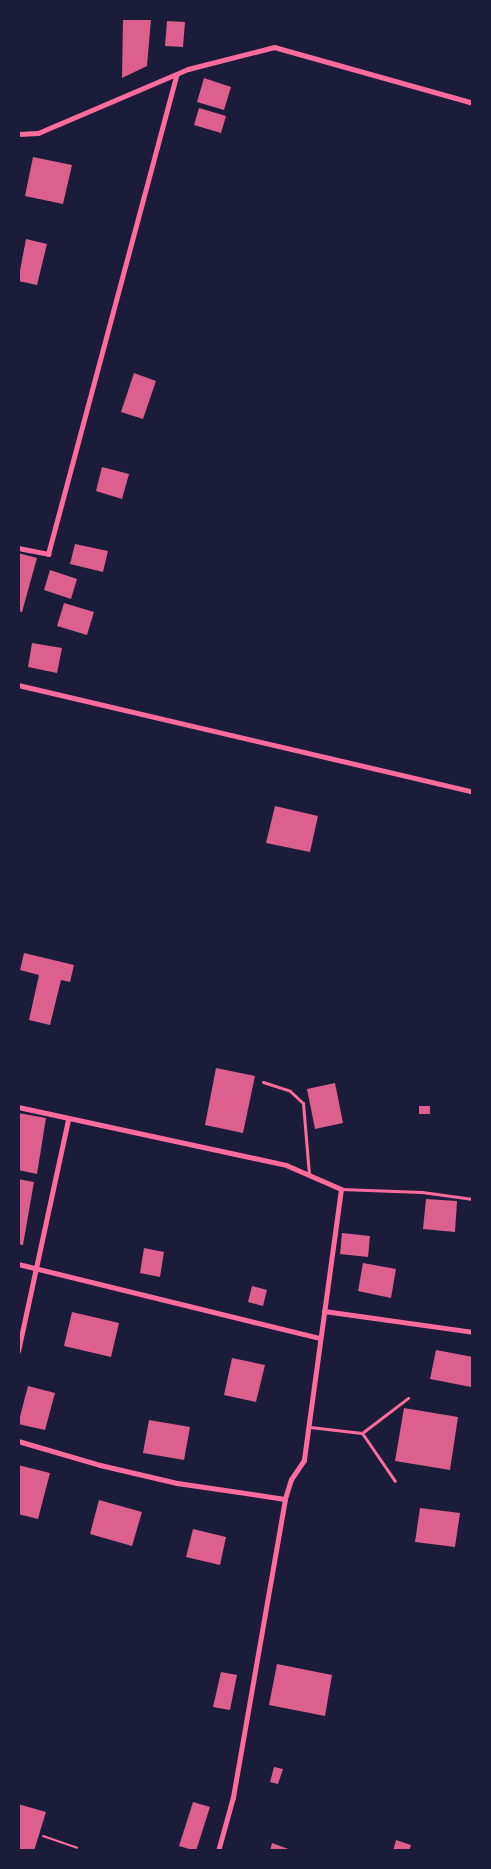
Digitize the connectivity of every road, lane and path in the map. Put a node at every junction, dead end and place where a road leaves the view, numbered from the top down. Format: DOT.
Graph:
graph roads {
  1 [pos="176,75"];
  2 [pos="473,103"];
  3 [pos="18,134"];
  4 [pos="18,548"];
  5 [pos="18,685"];
  6 [pos="473,792"];
  7 [pos="263,1082"];
  8 [pos="18,1107"];
  9 [pos="68,1119"];
  10 [pos="310,1175"];
  11 [pos="341,1189"];
  12 [pos="473,1199"];
  13 [pos="18,1264"];
  14 [pos="36,1269"];
  15 [pos="324,1311"];
  16 [pos="473,1332"];
  17 [pos="320,1338"];
  18 [pos="18,1351"];
  19 [pos="408,1398"];
  20 [pos="310,1427"];
  21 [pos="362,1433"];
  22 [pos="18,1441"];
  23 [pos="395,1481"];
  24 [pos="285,1499"];
  25 [pos="43,1836"];
  26 [pos="77,1848"];
  27 [pos="218,1851"];
  1 -- 2 [label="street"];
  1 -- 3 [label="street"];
  1 -- 4 [label="street"];
  5 -- 6 [label="street"];
  7 -- 10 [label="lane"];
  8 -- 9 [label="street"];
  9 -- 10 [label="street"];
  9 -- 14 [label="street"];
  10 -- 11 [label="street"];
  11 -- 12 [label="lane"];
  11 -- 15 [label="street"];
  13 -- 14 [label="street"];
  14 -- 17 [label="street"];
  14 -- 18 [label="street"];
  15 -- 16 [label="street"];
  15 -- 17 [label="street"];
  17 -- 20 [label="street"];
  19 -- 21 [label="lane"];
  20 -- 21 [label="lane"];
  20 -- 24 [label="street"];
  21 -- 23 [label="lane"];
  22 -- 24 [label="street"];
  24 -- 27 [label="street"];
  25 -- 26 [label="path"];
}
